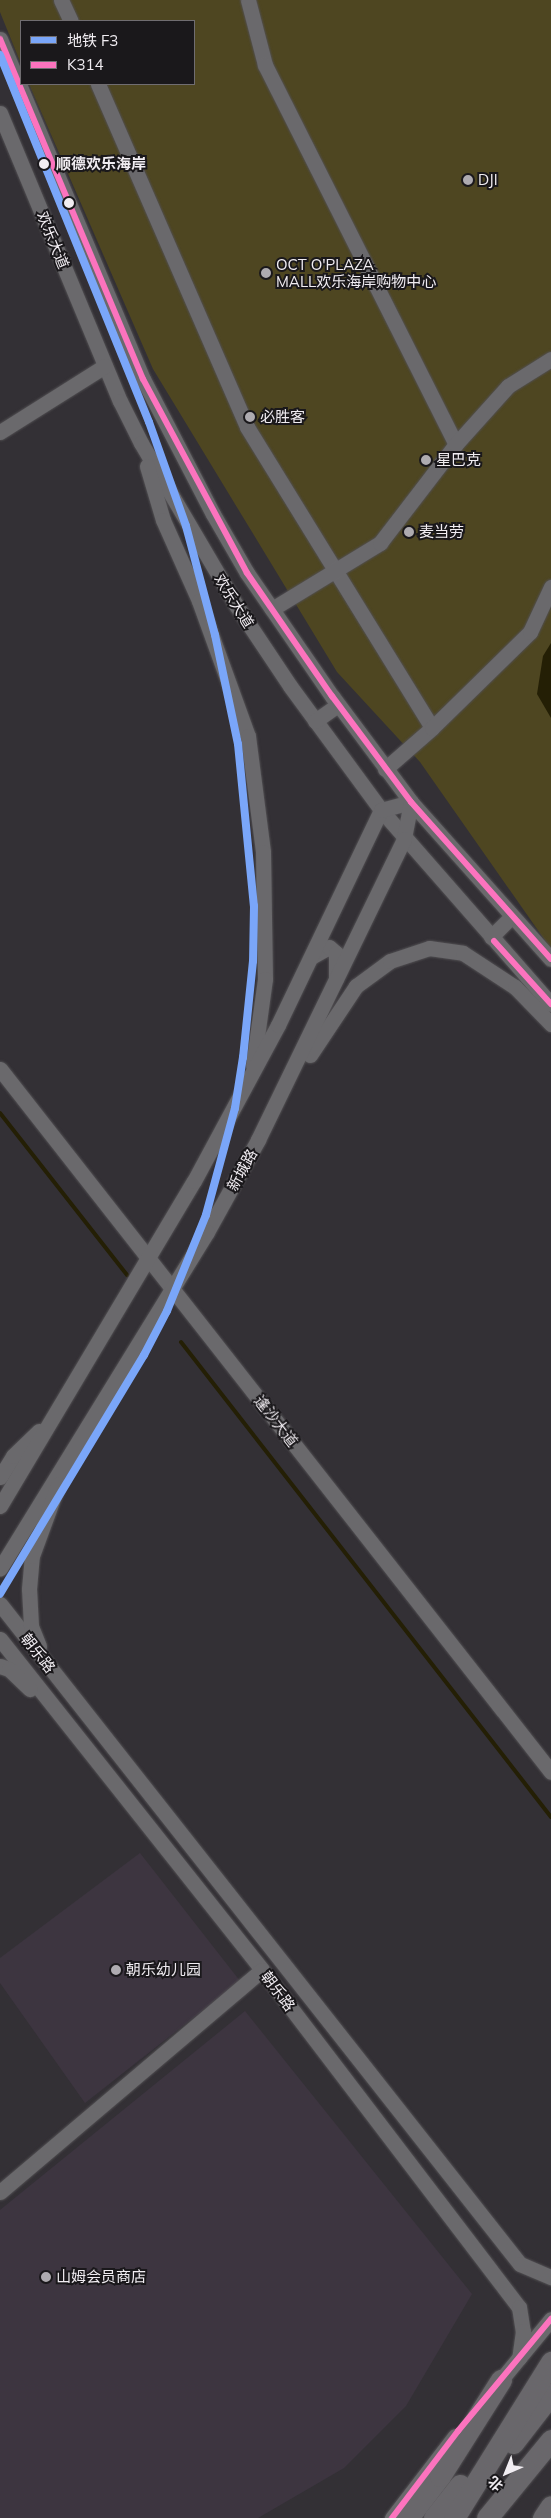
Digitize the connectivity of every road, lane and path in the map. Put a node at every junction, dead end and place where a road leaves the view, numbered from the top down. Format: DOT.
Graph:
graph roads {
  1 [pos="61,0"];
  2 [pos="248,0"];
  3 [pos="71,20"];
  4 [pos="0,39"];
  5 [pos="98,85"];
  6 [pos="0,113"];
  7 [pos="551,359"];
  8 [pos="105,366"];
  9 [pos="0,432"];
  10 [pos="141,443"];
  11 [pos="456,444"];
  12 [pos="336,570"];
  13 [pos="551,587"];
  14 [pos="272,609"];
  15 [pos="338,705"];
  16 [pos="315,721"];
  17 [pos="432,728"];
  18 [pos="385,769"];
  19 [pos="411,802"];
  20 [pos="381,810"];
  21 [pos="404,839"];
  22 [pos="511,917"];
  23 [pos="491,937"];
  24 [pos="313,956"];
  25 [pos="551,959"];
  26 [pos="336,983"];
  27 [pos="551,1004"];
  28 [pos="551,1024"];
  29 [pos="0,1069"];
  30 [pos="251,1074"];
  31 [pos="275,1106"];
  32 [pos="147,1257"];
  33 [pos="172,1288"];
  34 [pos="49,1422"];
  35 [pos="70,1453"];
  36 [pos="0,1477"];
  37 [pos="0,1506"];
  38 [pos="0,1568"];
  39 [pos="0,1604"];
  40 [pos="0,1639"];
  41 [pos="46,1663"];
  42 [pos="0,1666"];
  43 [pos="73,1730"];
  44 [pos="551,1772"];
  45 [pos="262,1970"];
  46 [pos="0,2192"];
  47 [pos="492,2228"];
  48 [pos="472,2245"];
  49 [pos="551,2277"];
  50 [pos="551,2319"];
  51 [pos="519,2358"];
  52 [pos="551,2362"];
  53 [pos="501,2380"];
  54 [pos="551,2394"];
  55 [pos="518,2413"];
  56 [pos="551,2440"];
  57 [pos="551,2506"];
  58 [pos="392,2518"];
  59 [pos="408,2518"];
  60 [pos="434,2518"];
  61 [pos="454,2518"];
  62 [pos="487,2518"];
  63 [pos="542,2518"];
  1 -- 3 [label="street"];
  2 -- 11 [label="street"];
  4 -- 14 [label="street, 欢乐大道"];
  5 -- 12 [label="street"];
  6 -- 8 [label="street, 欢乐大道"];
  7 -- 11 [label="street"];
  8 -- 9 [label="street"];
  8 -- 10 [label="street, 欢乐大道"];
  10 -- 16 [label="street, 欢乐大道"];
  10 -- 30 [label="street"];
  11 -- 12 [label="street"];
  12 -- 14 [label="street"];
  12 -- 17 [label="street"];
  13 -- 17 [label="street"];
  14 -- 15 [label="street, 欢乐大道"];
  15 -- 16 [label="street"];
  15 -- 18 [label="street, 欢乐大道"];
  16 -- 20 [label="street, 欢乐大道"];
  17 -- 18 [label="street"];
  18 -- 19 [label="street, 欢乐大道"];
  19 -- 20 [label="street"];
  19 -- 21 [label="street, 新城路"];
  19 -- 22 [label="street, 欢乐大道"];
  20 -- 21 [label="street, 欢乐大道"];
  20 -- 24 [label="street"];
  21 -- 23 [label="street, 欢乐大道"];
  21 -- 26 [label="street, 新城路"];
  22 -- 23 [label="street"];
  22 -- 25 [label="street, 欢乐大道"];
  23 -- 27 [label="street, 欢乐大道"];
  24 -- 26 [label="street"];
  24 -- 30 [label="street"];
  26 -- 31 [label="street, 新城路"];
  28 -- 31 [label="street"];
  29 -- 32 [label="street, 逢沙大道"];
  30 -- 32 [label="street"];
  31 -- 33 [label="street, 新城路"];
  32 -- 33 [label="street, 逢沙大道"];
  32 -- 34 [label="street"];
  33 -- 35 [label="street, 新城路"];
  33 -- 44 [label="street, 逢沙大道"];
  34 -- 36 [label="street"];
  34 -- 37 [label="street"];
  35 -- 38 [label="street, 新城路"];
  35 -- 41 [label="street"];
  39 -- 41 [label="street, 朝乐路"];
  40 -- 43 [label="street, 朝乐路"];
  41 -- 47 [label="street, 朝乐路"];
  42 -- 43 [label="street"];
  43 -- 45 [label="street, 朝乐路"];
  45 -- 46 [label="street"];
  45 -- 48 [label="street, 朝乐路"];
  47 -- 48 [label="street"];
  47 -- 49 [label="street, 朝乐路"];
  48 -- 51 [label="street, 朝乐路"];
  50 -- 51 [label="street"];
  51 -- 53 [label="street"];
  52 -- 55 [label="highway"];
  53 -- 58 [label="street"];
  53 -- 59 [label="highway"];
  54 -- 61 [label="highway"];
  55 -- 60 [label="highway"];
  55 -- 61 [label="highway"];
  56 -- 62 [label="highway"];
  57 -- 63 [label="highway"];
}
